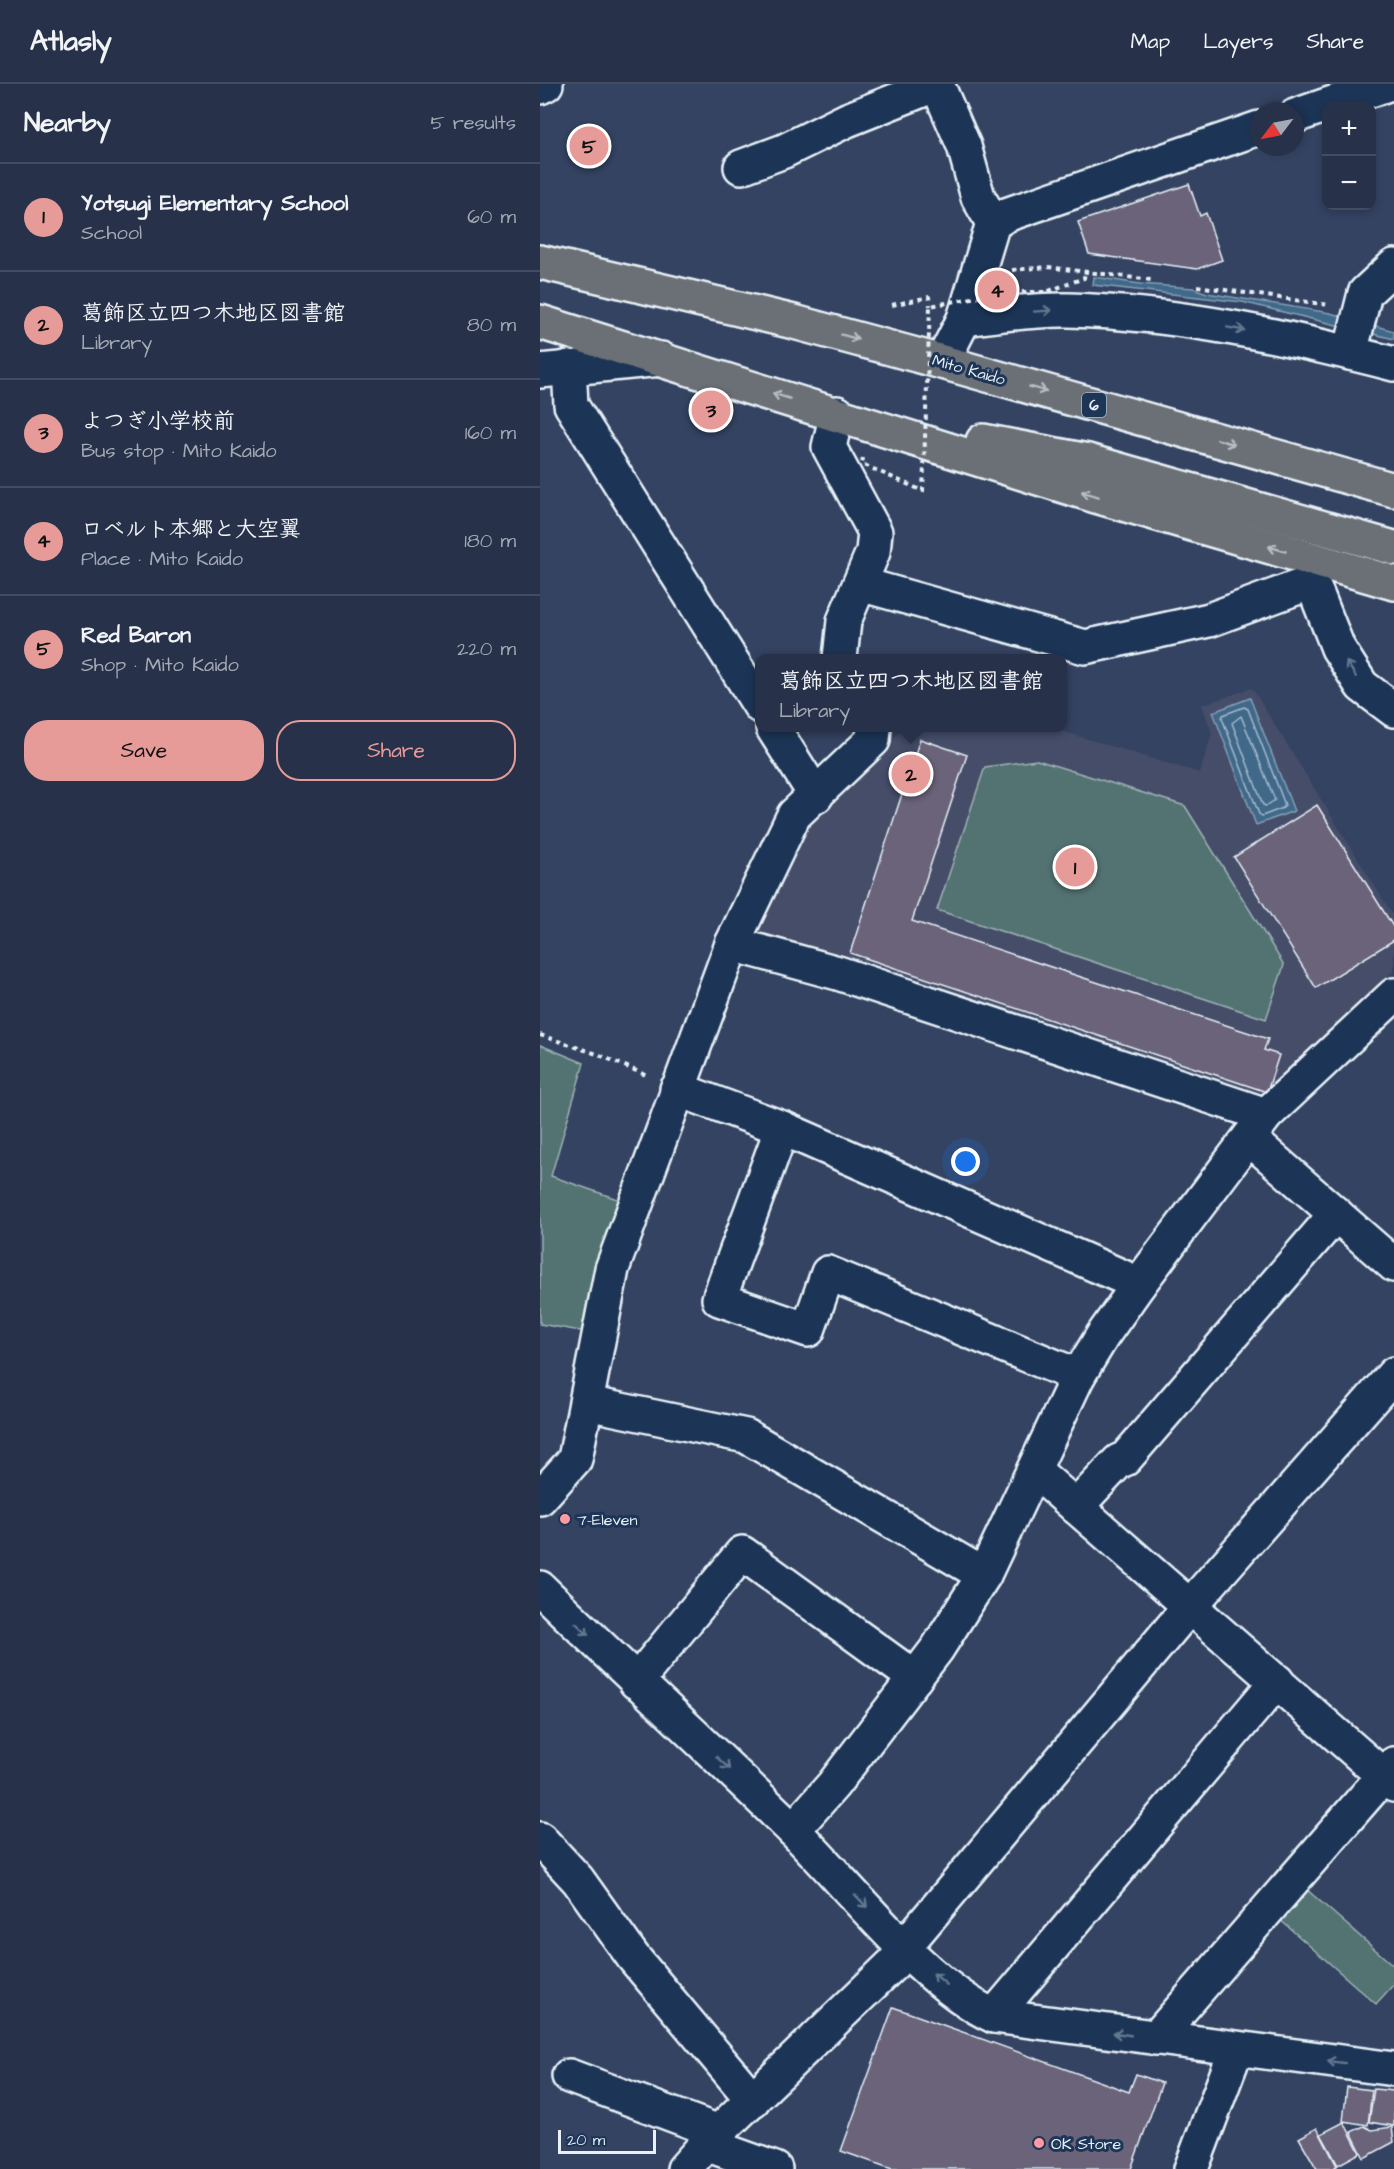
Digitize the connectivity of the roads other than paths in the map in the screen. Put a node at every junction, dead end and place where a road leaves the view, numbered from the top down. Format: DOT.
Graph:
graph roads {
  1 [pos="546,84"];
  2 [pos="937,84"];
  3 [pos="1388,84"];
  4 [pos="540,87"];
  5 [pos="1304,113"];
  6 [pos="1250,131"];
  7 [pos="741,167"];
  8 [pos="993,223"];
  9 [pos="540,240"];
  10 [pos="540,262"];
  11 [pos="1394,266"];
  12 [pos="964,319"];
  13 [pos="540,322"];
  14 [pos="794,322"];
  15 [pos="540,328"];
  16 [pos="574,333"];
  17 [pos="1355,335"];
  18 [pos="663,359"];
  19 [pos="942,362"];
  20 [pos="1394,364"];
  21 [pos="554,369"];
  22 [pos="837,413"];
  23 [pos="1394,490"];
  24 [pos="1394,548"];
  25 [pos="1314,571"];
  26 [pos="1394,582"];
  27 [pos="860,584"];
  28 [pos="840,654"];
  29 [pos="755,700"];
  30 [pos="1394,708"];
  31 [pos="776,732"];
  32 [pos="874,732"];
  33 [pos="816,796"];
  34 [pos="732,944"];
  35 [pos="1394,995"];
  36 [pos="677,1089"];
  37 [pos="782,1128"];
  38 [pos="1259,1134"];
  39 [pos="1336,1214"];
  40 [pos="1394,1265"];
  41 [pos="1139,1284"];
  42 [pos="1394,1374"];
  43 [pos="1078,1376"];
  44 [pos="587,1403"];
  45 [pos="1038,1474"];
  46 [pos="540,1498"];
  47 [pos="1076,1508"];
  48 [pos="984,1575"];
  49 [pos="540,1588"];
  50 [pos="1190,1606"];
  51 [pos="915,1678"];
  52 [pos="1277,1681"];
  53 [pos="636,1682"];
  54 [pos="1391,1775"];
  55 [pos="793,1830"];
  56 [pos="540,1839"];
  57 [pos="905,1946"];
  58 [pos="994,2016"];
  59 [pos="1156,2038"];
  60 [pos="1236,2050"];
  61 [pos="1394,2069"];
  62 [pos="569,2076"];
  63 [pos="753,2100"];
  64 [pos="713,2138"];
  65 [pos="684,2169"];
  66 [pos="775,2169"];
  67 [pos="1191,2169"];
  1 -- 4 [label="street"];
  2 -- 7 [label="street"];
  2 -- 8 [label="street"];
  3 -- 5 [label="street"];
  6 -- 8 [label="street"];
  8 -- 12 [label="street"];
  9 -- 14 [label="highway"];
  10 -- 14 [label="highway, Mito Kaido / 6"];
  11 -- 17 [label="street"];
  12 -- 17 [label="street, one-way"];
  12 -- 19 [label="street"];
  13 -- 16 [label="highway"];
  14 -- 19 [label="highway, Mito Kaido / 6, one-way"];
  15 -- 16 [label="highway"];
  16 -- 18 [label="highway"];
  17 -- 20 [label="street"];
  18 -- 21 [label="street"];
  22 -- 18 [label="highway, one-way"];
  19 -- 23 [label="highway, Mito Kaido / 6, one-way"];
  21 -- 29 [label="street"];
  22 -- 24 [label="highway"];
  25 -- 22 [label="highway, one-way"];
  22 -- 27 [label="street"];
  25 -- 26 [label="highway"];
  25 -- 27 [label="street"];
  30 -- 25 [label="street, one-way"];
  27 -- 28 [label="street"];
  31 -- 33 [label="street"];
  32 -- 33 [label="street"];
  33 -- 34 [label="street"];
  34 -- 36 [label="street"];
  34 -- 38 [label="street"];
  35 -- 38 [label="street"];
  36 -- 37 [label="street"];
  36 -- 44 [label="street"];
  37 -- 41 [label="street"];
  37 -- 43 [label="street"];
  38 -- 39 [label="street"];
  38 -- 41 [label="street"];
  39 -- 40 [label="street"];
  39 -- 47 [label="street"];
  41 -- 43 [label="street"];
  42 -- 50 [label="street"];
  43 -- 45 [label="street"];
  44 -- 46 [label="street"];
  44 -- 48 [label="street"];
  45 -- 47 [label="street"];
  45 -- 48 [label="street"];
  47 -- 50 [label="street"];
  48 -- 51 [label="street"];
  49 -- 53 [label="street, one-way"];
  50 -- 52 [label="street"];
  50 -- 57 [label="street"];
  51 -- 53 [label="street"];
  51 -- 55 [label="street"];
  52 -- 54 [label="street"];
  52 -- 58 [label="street"];
  53 -- 55 [label="street, one-way"];
  54 -- 59 [label="street"];
  55 -- 57 [label="street, one-way"];
  56 -- 63 [label="street"];
  58 -- 57 [label="street, one-way"];
  57 -- 63 [label="street"];
  59 -- 58 [label="street, one-way"];
  59 -- 60 [label="street"];
  61 -- 60 [label="street, one-way"];
  60 -- 67 [label="street"];
  62 -- 64 [label="street"];
  63 -- 64 [label="street"];
  64 -- 65 [label="street"];
  64 -- 66 [label="street"];
}
